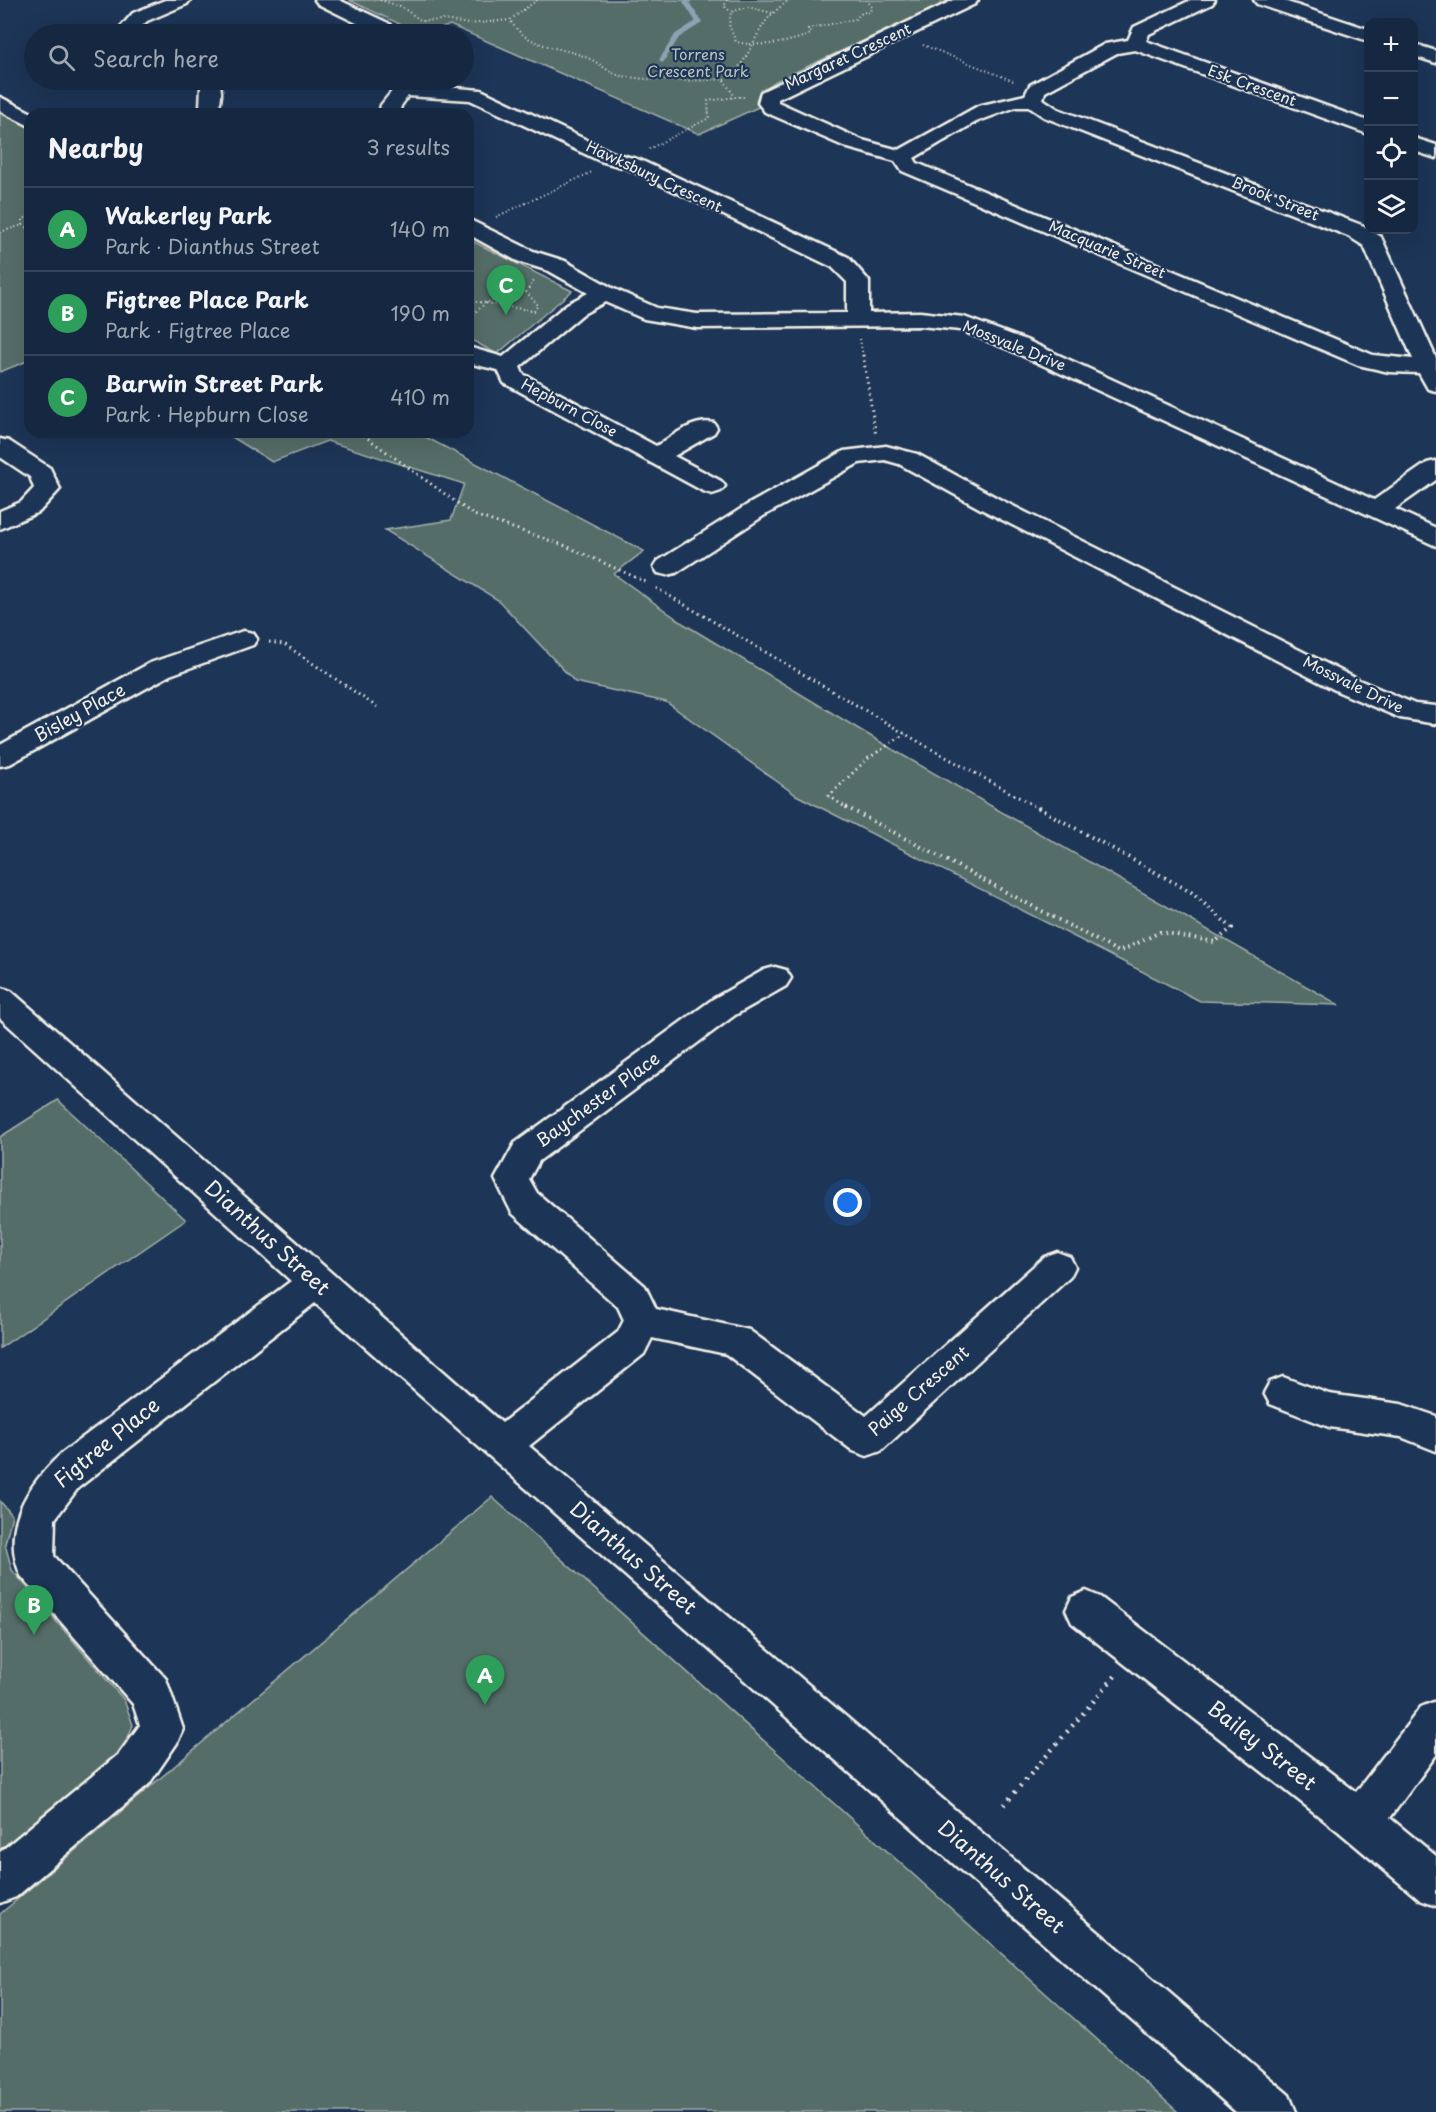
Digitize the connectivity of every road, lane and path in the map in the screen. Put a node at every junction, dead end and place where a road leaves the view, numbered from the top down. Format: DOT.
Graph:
graph roads {
  1 [pos="182,0"];
  2 [pos="324,0"];
  3 [pos="380,0"];
  4 [pos="537,0"];
  5 [pos="727,0"];
  6 [pos="789,0"];
  7 [pos="867,0"];
  8 [pos="969,0"];
  9 [pos="1206,0"];
  10 [pos="1263,0"];
  11 [pos="731,12"];
  12 [pos="772,13"];
  13 [pos="510,20"];
  14 [pos="133,24"];
  15 [pos="375,24"];
  16 [pos="895,33"];
  17 [pos="1364,34"];
  18 [pos="1136,44"];
  19 [pos="752,45"];
  20 [pos="1418,52"];
  21 [pos="1436,57"];
  22 [pos="723,79"];
  23 [pos="211,90"];
  24 [pos="397,90"];
  25 [pos="440,90"];
  26 [pos="1035,95"];
  27 [pos="735,97"];
  28 [pos="0,103"];
  29 [pos="768,103"];
  30 [pos="209,108"];
  31 [pos="390,108"];
  32 [pos="24,117"];
  33 [pos="1364,127"];
  34 [pos="1418,146"];
  35 [pos="645,150"];
  36 [pos="1436,152"];
  37 [pos="903,157"];
  38 [pos="592,172"];
  39 [pos="24,219"];
  40 [pos="492,223"];
  41 [pos="23,225"];
  42 [pos="474,228"];
  43 [pos="0,232"];
  44 [pos="604,293"];
  45 [pos="474,301"];
  46 [pos="484,302"];
  47 [pos="474,313"];
  48 [pos="858,320"];
  49 [pos="474,357"];
  50 [pos="508,365"];
  51 [pos="1431,375"];
  52 [pos="705,428"];
  53 [pos="366,438"];
  54 [pos="877,442"];
  55 [pos="0,447"];
  56 [pos="657,455"];
  57 [pos="1436,468"];
  58 [pos="712,486"];
  59 [pos="1377,510"];
  60 [pos="0,521"];
  61 [pos="1436,538"];
  62 [pos="656,575"];
  63 [pos="243,639"];
  64 [pos="377,707"];
  65 [pos="1436,715"];
  66 [pos="905,734"];
  67 [pos="0,757"];
  68 [pos="775,978"];
  69 [pos="0,999"];
  70 [pos="1058,1267"];
  71 [pos="316,1282"];
  72 [pos="643,1321"];
  73 [pos="1283,1393"];
  74 [pos="1436,1435"];
  75 [pos="502,1445"];
  76 [pos="1086,1610"];
  77 [pos="1138,1650"];
  78 [pos="1436,1721"];
  79 [pos="1004,1805"];
  80 [pos="1360,1822"];
  81 [pos="0,1881"];
  82 [pos="1436,1884"];
  83 [pos="1272,2112"];
  1 -- 14 [label="street"];
  2 -- 15 [label="street"];
  3 -- 13 [label="path"];
  4 -- 13 [label="path"];
  5 -- 11 [label="path"];
  6 -- 12 [label="path"];
  7 -- 19 [label="path"];
  8 -- 16 [label="street, Margaret Crescent"];
  9 -- 18 [label="street"];
  10 -- 17 [label="street"];
  11 -- 12 [label="path"];
  11 -- 19 [label="path"];
  12 -- 19 [label="path"];
  13 -- 22 [label="path"];
  16 -- 26 [label="path"];
  16 -- 29 [label="street, Margaret Crescent"];
  18 -- 26 [label="street"];
  18 -- 33 [label="street, Esk Crescent"];
  19 -- 22 [label="path"];
  20 -- 21 [label="street"];
  22 -- 27 [label="path"];
  23 -- 30 [label="street"];
  24 -- 31 [label="street"];
  25 -- 48 [label="street, Hawksbury Crescent"];
  26 -- 37 [label="street"];
  26 -- 51 [label="street, Brook Street"];
  27 -- 29 [label="path"];
  27 -- 35 [label="path"];
  28 -- 32 [label="street"];
  29 -- 37 [label="street, Margaret Crescent"];
  34 -- 36 [label="street"];
  37 -- 51 [label="street, Macquarie Street"];
  38 -- 40 [label="path"];
  39 -- 41 [label="path"];
  41 -- 43 [label="path"];
  42 -- 44 [label="street, Mossvale Drive"];
  44 -- 48 [label="street, Mossvale Drive"];
  44 -- 50 [label="street, Hepburn Close"];
  45 -- 46 [label="path"];
  46 -- 46 [label="path"];
  46 -- 47 [label="path"];
  48 -- 54 [label="path"];
  48 -- 59 [label="street, Mossvale Drive"];
  49 -- 50 [label="street"];
  50 -- 56 [label="street, Hepburn Close"];
  52 -- 56 [label="street"];
  53 -- 62 [label="path"];
  55 -- 60 [label="street"];
  56 -- 58 [label="street, Hepburn Close"];
  57 -- 59 [label="street"];
  59 -- 61 [label="street, Mossvale Drive"];
  62 -- 65 [label="street, Mossvale Drive"];
  62 -- 66 [label="path"];
  63 -- 64 [label="path"];
  63 -- 67 [label="street, Bisley Place"];
  66 -- 66 [label="path"];
  68 -- 72 [label="street, Baychester Place"];
  69 -- 71 [label="street, Dianthus Street"];
  70 -- 72 [label="street, Paige Crescent"];
  71 -- 75 [label="street, Dianthus Street"];
  71 -- 81 [label="street, Figtree Place"];
  72 -- 75 [label="street"];
  73 -- 74 [label="street"];
  75 -- 83 [label="street, Dianthus Street"];
  76 -- 77 [label="street, Bailey Street"];
  77 -- 79 [label="path"];
  77 -- 80 [label="street, Bailey Street"];
  78 -- 80 [label="street"];
  80 -- 82 [label="street, Bailey Street"];
}
